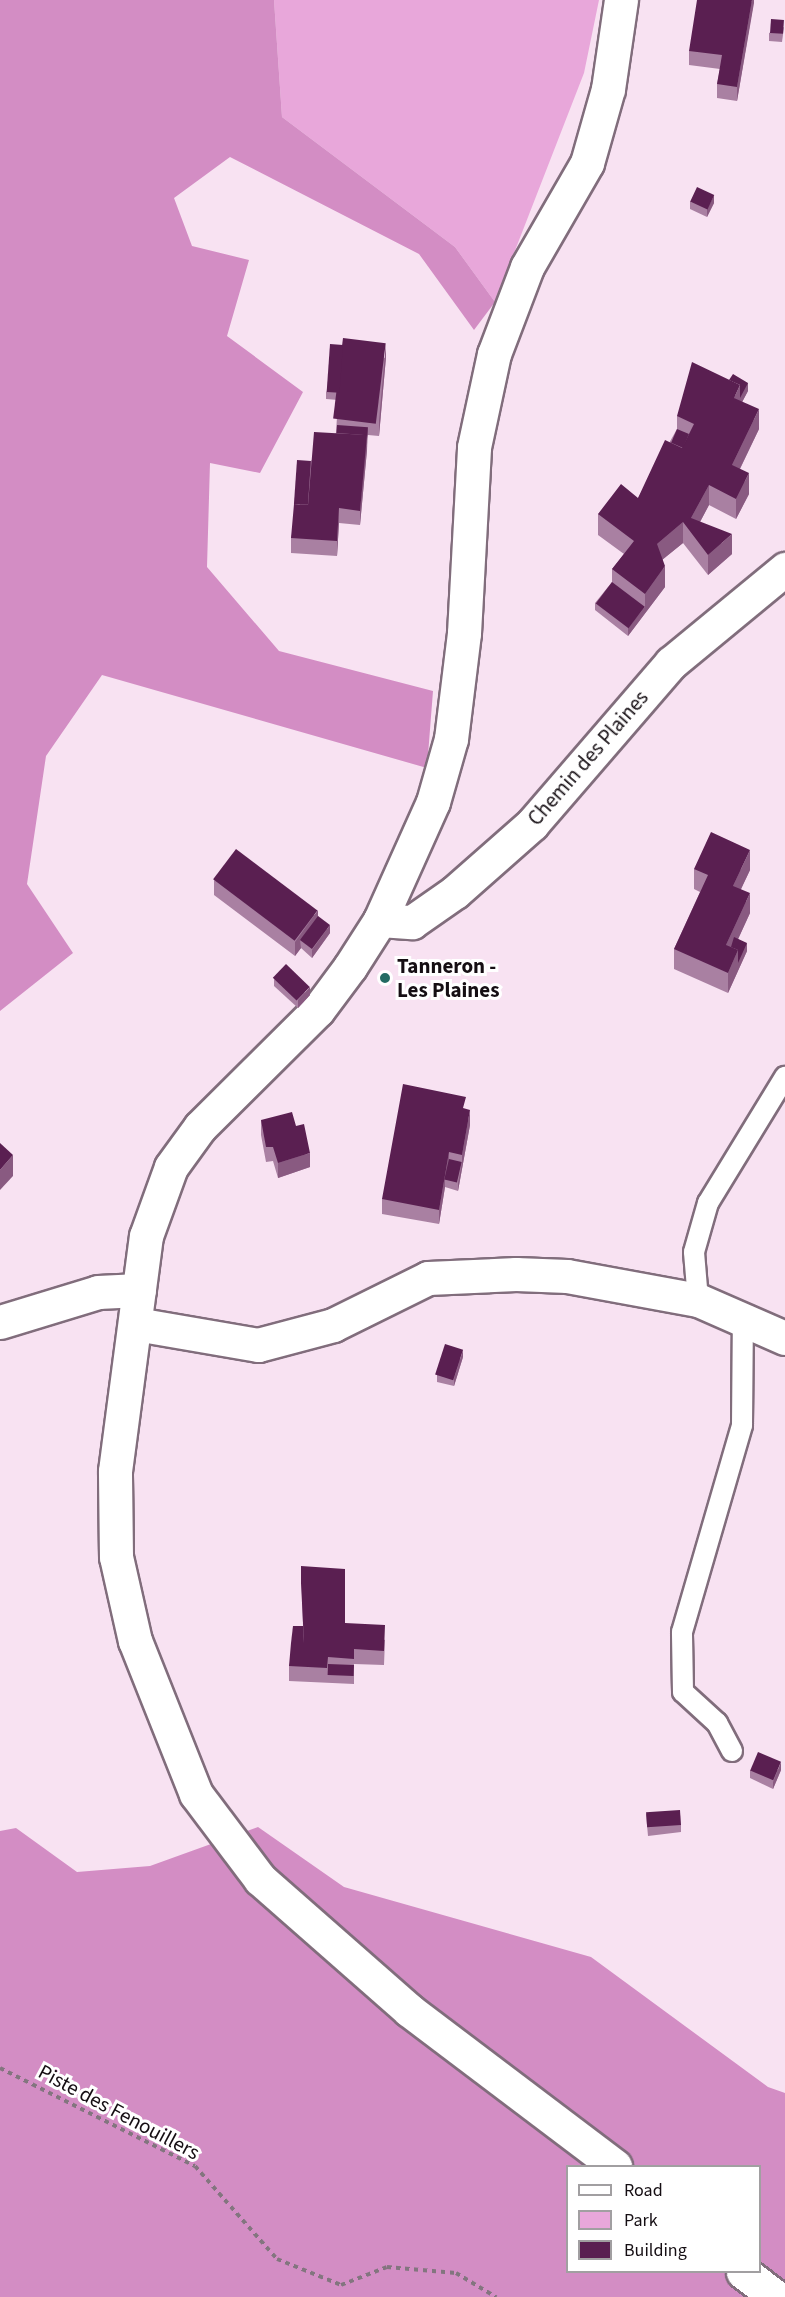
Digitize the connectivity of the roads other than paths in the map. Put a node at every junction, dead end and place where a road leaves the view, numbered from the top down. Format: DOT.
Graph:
graph roads {
  1 [pos="621,0"];
  2 [pos="785,569"];
  3 [pos="380,920"];
  4 [pos="785,1077"];
  5 [pos="139,1290"];
  6 [pos="698,1300"];
  7 [pos="743,1320"];
  8 [pos="0,1322"];
  9 [pos="136,1324"];
  10 [pos="785,1338"];
  11 [pos="732,1751"];
  12 [pos="614,2165"];
  13 [pos="746,2273"];
  14 [pos="776,2297"];
  1 -- 3 [label="street"];
  2 -- 3 [label="street, Chemin des Plaines"];
  3 -- 5 [label="street"];
  4 -- 6 [label="lane"];
  5 -- 8 [label="street"];
  5 -- 9 [label="street"];
  6 -- 7 [label="street"];
  6 -- 9 [label="street"];
  7 -- 10 [label="street"];
  7 -- 11 [label="lane"];
  9 -- 12 [label="street"];
  13 -- 14 [label="street"];
}
